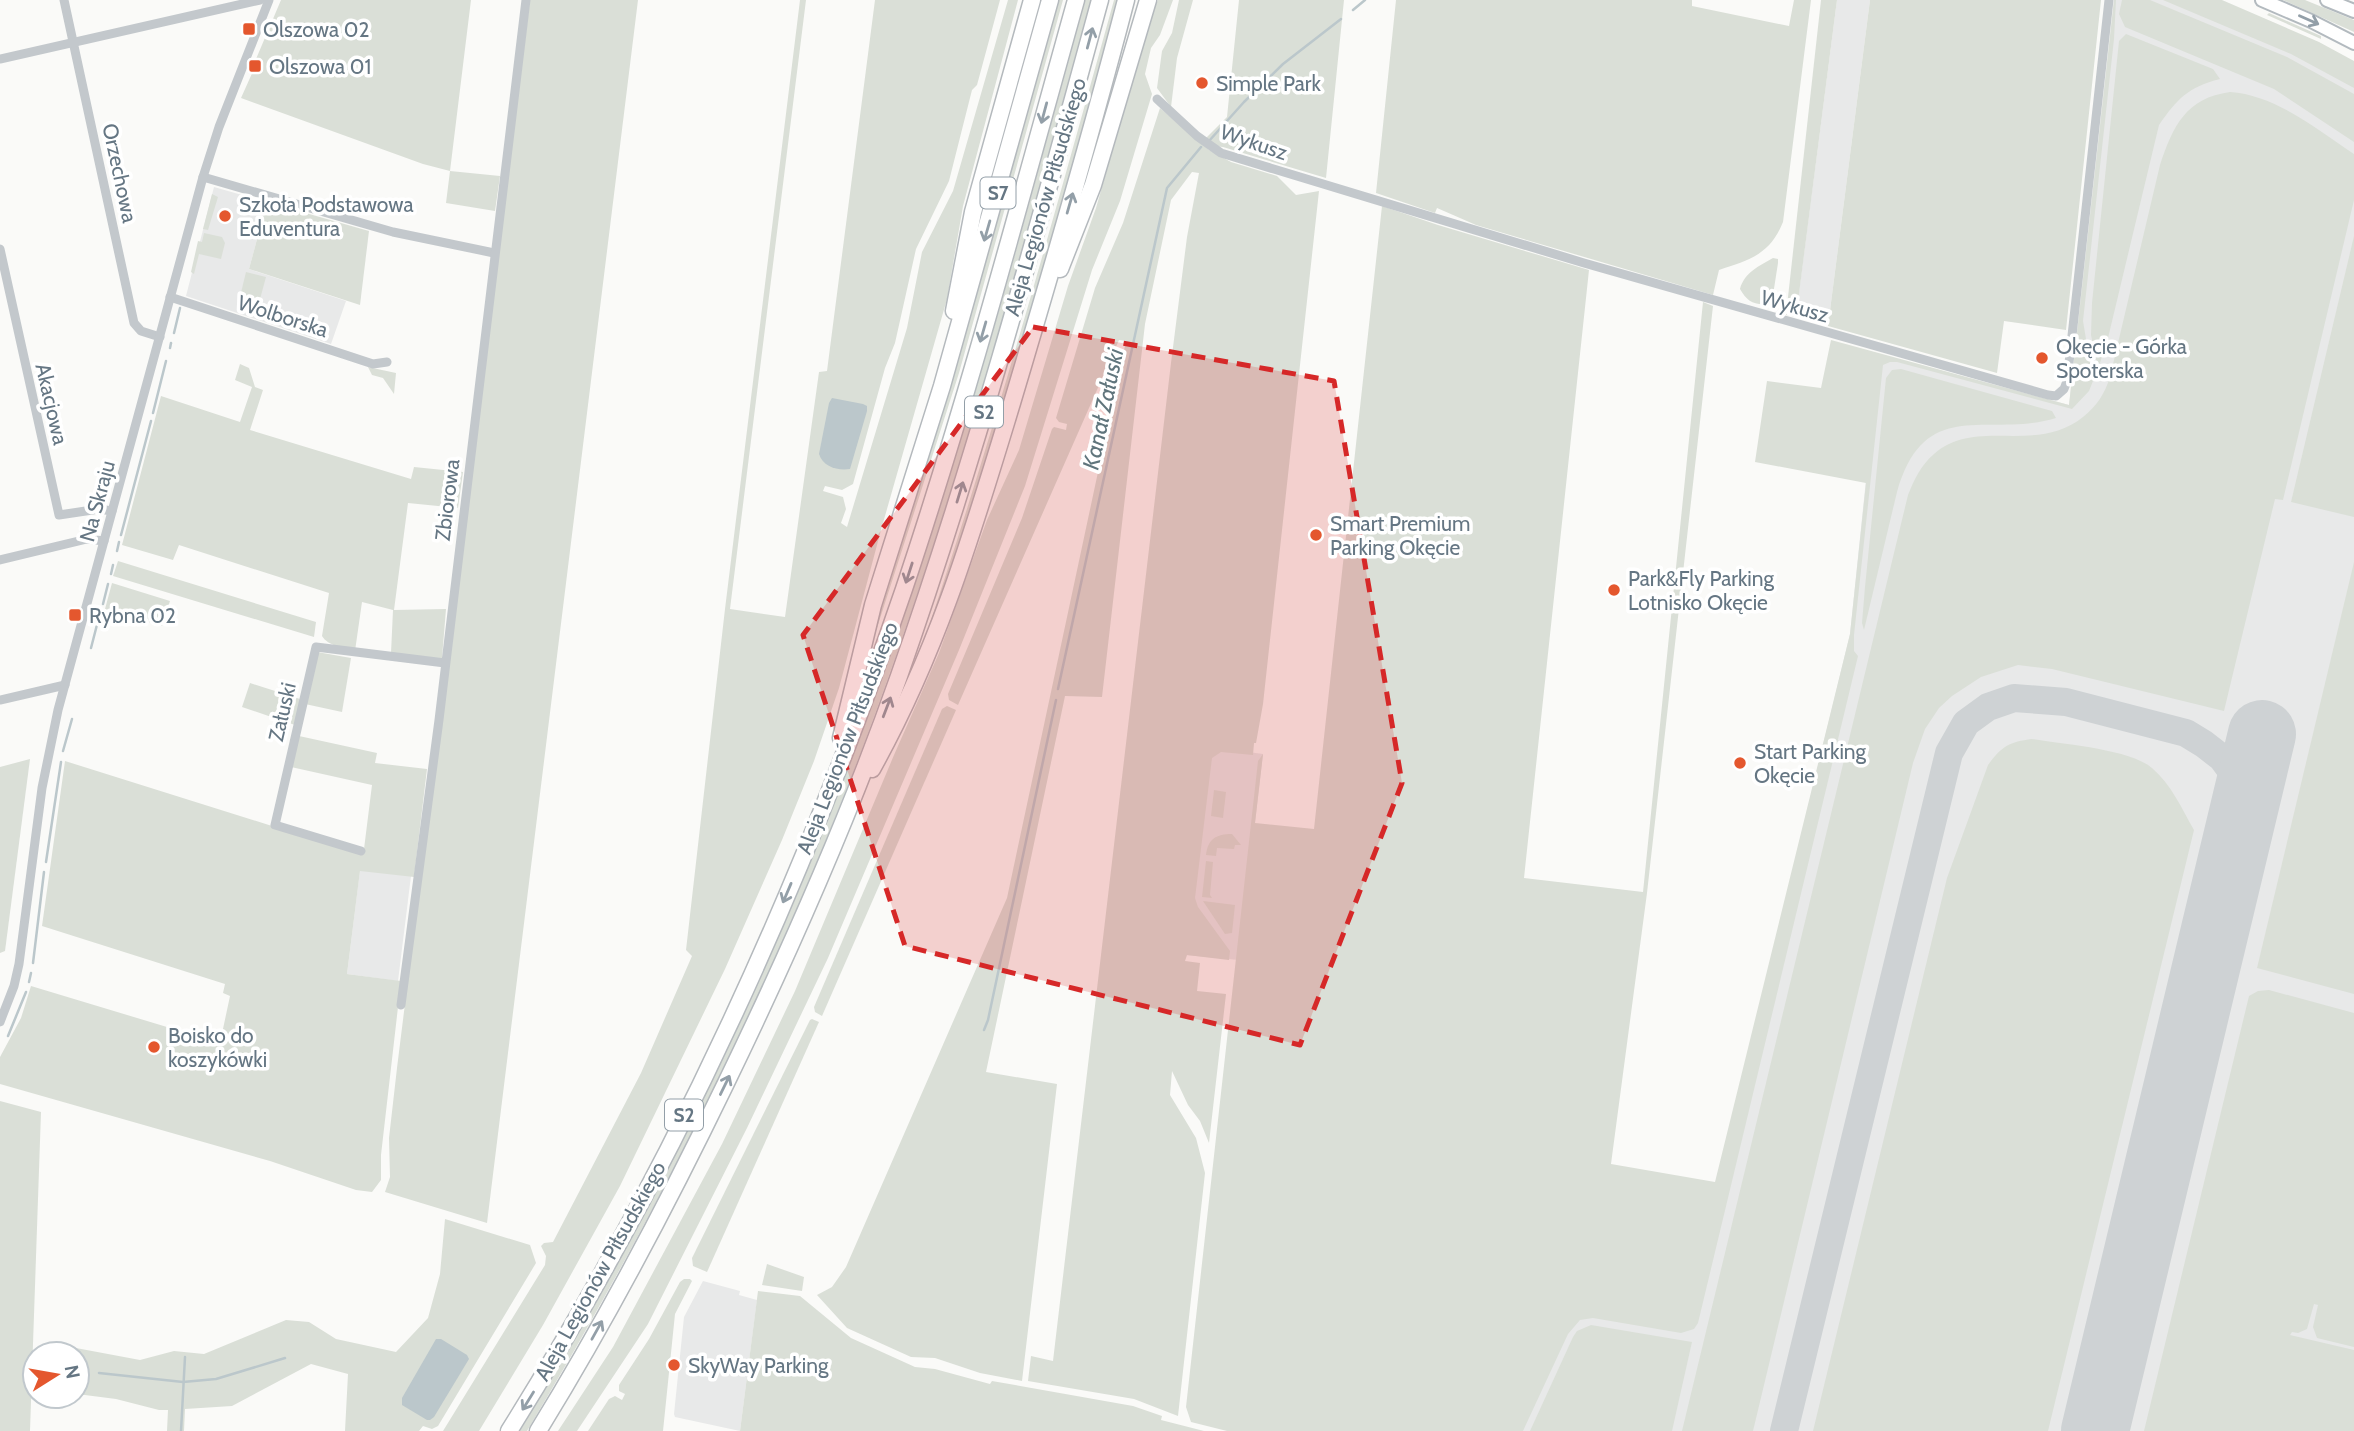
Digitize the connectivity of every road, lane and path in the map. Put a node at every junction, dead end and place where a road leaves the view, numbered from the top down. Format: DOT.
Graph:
graph roads {
  1 [pos="64,0"];
  2 [pos="260,0"];
  3 [pos="269,0"];
  4 [pos="526,0"];
  5 [pos="1031,0"];
  6 [pos="1050,0"];
  7 [pos="1076,0"];
  8 [pos="1100,0"];
  9 [pos="1126,0"];
  10 [pos="1148,0"];
  11 [pos="2109,0"];
  12 [pos="2262,0"];
  13 [pos="2327,0"];
  14 [pos="2354,11"];
  15 [pos="74,42"];
  16 [pos="2354,43"];
  17 [pos="0,59"];
  18 [pos="1157,99"];
  19 [pos="202,177"];
  20 [pos="0,249"];
  21 [pos="494,253"];
  22 [pos="170,297"];
  23 [pos="1038,316"];
  24 [pos="160,337"];
  25 [pos="387,362"];
  26 [pos="942,386"];
  27 [pos="111,511"];
  28 [pos="104,541"];
  29 [pos="0,560"];
  30 [pos="445,663"];
  31 [pos="65,685"];
  32 [pos="0,700"];
  33 [pos="831,784"];
  34 [pos="845,817"];
  35 [pos="361,851"];
  36 [pos="401,1005"];
  37 [pos="0,1022"];
  38 [pos="509,1431"];
  39 [pos="538,1431"];
  1 -- 15 [label="street, Orzechowa"];
  2 -- 15 [label="street"];
  3 -- 19 [label="street, Na Skraju"];
  4 -- 21 [label="street, Zbiorowa"];
  5 -- 26 [label="highway"];
  6 -- 26 [label="highway, S7, one-way"];
  7 -- 33 [label="highway, Aleja Legionów Piłsudskiego / S2, one-way"];
  34 -- 8 [label="highway, Aleja Legionów Piłsudskiego / S2, one-way"];
  23 -- 9 [label="highway, one-way"];
  10 -- 23 [label="highway"];
  11 -- 18 [label="street, Wykusz"];
  12 -- 16 [label="main road, one-way"];
  13 -- 14 [label="main road"];
  15 -- 17 [label="street"];
  15 -- 24 [label="street, Orzechowa"];
  19 -- 21 [label="street"];
  19 -- 22 [label="street, Na Skraju"];
  20 -- 27 [label="street, Akacjowa"];
  21 -- 30 [label="street, Zbiorowa"];
  22 -- 24 [label="street, Na Skraju"];
  22 -- 25 [label="street, Wolborska"];
  23 -- 34 [label="highway"];
  24 -- 27 [label="street, Na Skraju"];
  26 -- 33 [label="highway, S7"];
  27 -- 28 [label="street, Na Skraju"];
  28 -- 29 [label="street"];
  28 -- 31 [label="street, Na Skraju"];
  30 -- 35 [label="street, Załuski"];
  30 -- 36 [label="street, Zbiorowa"];
  31 -- 32 [label="street"];
  31 -- 37 [label="street, Na Skraju"];
  33 -- 38 [label="highway, Aleja Legionów Piłsudskiego / S2, one-way"];
  39 -- 34 [label="highway, Aleja Legionów Piłsudskiego / S2, one-way"];
}
